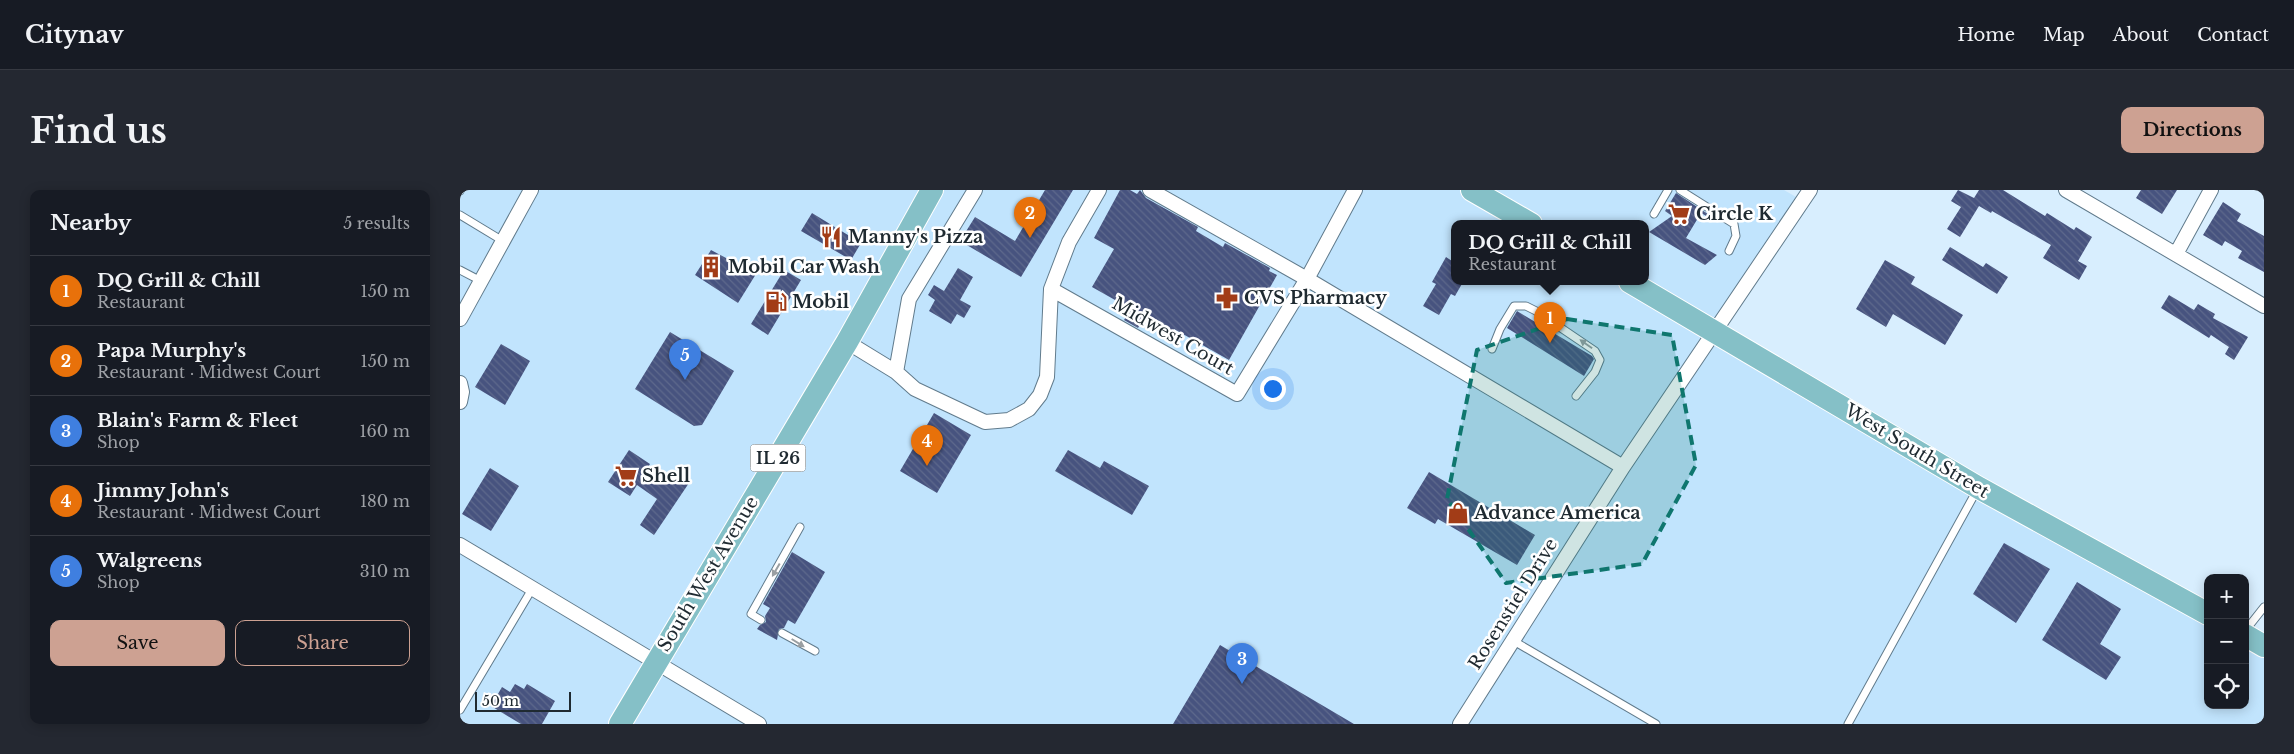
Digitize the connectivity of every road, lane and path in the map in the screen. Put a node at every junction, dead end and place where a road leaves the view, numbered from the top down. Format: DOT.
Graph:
graph roads {
  1 [pos="532,190"];
  2 [pos="932,190"];
  3 [pos="975,190"];
  4 [pos="1099,190"];
  5 [pos="1150,190"];
  6 [pos="1355,190"];
  7 [pos="1472,190"];
  8 [pos="1668,190"];
  9 [pos="1680,190"];
  10 [pos="1810,190"];
  11 [pos="2066,190"];
  12 [pos="2211,190"];
  13 [pos="1654,214"];
  14 [pos="460,215"];
  15 [pos="1524,220"];
  16 [pos="503,241"];
  17 [pos="1729,251"];
  18 [pos="2176,254"];
  19 [pos="460,270"];
  20 [pos="1307,279"];
  21 [pos="481,281"];
  22 [pos="1635,285"];
  23 [pos="1051,289"];
  24 [pos="2264,306"];
  25 [pos="460,319"];
  26 [pos="1715,331"];
  27 [pos="847,342"];
  28 [pos="1492,349"];
  29 [pos="896,372"];
  30 [pos="460,383"];
  31 [pos="1576,396"];
  32 [pos="460,402"];
  33 [pos="1623,467"];
  34 [pos="1979,488"];
  35 [pos="800,527"];
  36 [pos="460,545"];
  37 [pos="532,589"];
  38 [pos="2264,607"];
  39 [pos="2204,612"];
  40 [pos="761,620"];
  41 [pos="2249,626"];
  42 [pos="782,633"];
  43 [pos="2249,637"];
  44 [pos="1512,640"];
  45 [pos="2264,646"];
  46 [pos="815,652"];
  47 [pos="655,663"];
  48 [pos="460,710"];
  49 [pos="620,724"];
  50 [pos="759,724"];
  51 [pos="1460,724"];
  52 [pos="1656,724"];
  53 [pos="1848,724"];
  1 -- 16 [label="street"];
  2 -- 27 [label="main road, South West Avenue / IL 26"];
  3 -- 29 [label="street"];
  4 -- 23 [label="street"];
  5 -- 20 [label="street"];
  6 -- 20 [label="street, Midwest Court"];
  7 -- 15 [label="main road"];
  8 -- 13 [label="lane"];
  9 -- 17 [label="lane"];
  10 -- 26 [label="street, Rosenstiel Drive"];
  11 -- 18 [label="street"];
  12 -- 18 [label="street"];
  14 -- 16 [label="lane"];
  16 -- 21 [label="street"];
  18 -- 24 [label="street"];
  19 -- 21 [label="lane"];
  20 -- 23 [label="street, Midwest Court"];
  20 -- 33 [label="street"];
  21 -- 25 [label="street"];
  22 -- 26 [label="main road, West South Street"];
  23 -- 29 [label="street"];
  26 -- 33 [label="street, Rosenstiel Drive"];
  26 -- 34 [label="main road, West South Street"];
  27 -- 29 [label="street"];
  27 -- 47 [label="main road, South West Avenue / IL 26"];
  31 -- 28 [label="lane, one-way"];
  30 -- 32 [label="street"];
  33 -- 44 [label="street, Rosenstiel Drive"];
  34 -- 39 [label="main road, West South Street"];
  34 -- 53 [label="lane"];
  35 -- 40 [label="lane, one-way"];
  36 -- 37 [label="street"];
  37 -- 47 [label="street"];
  37 -- 48 [label="lane"];
  38 -- 41 [label="lane"];
  42 -- 46 [label="lane, one-way"];
  43 -- 45 [label="main road"];
  44 -- 51 [label="street, Rosenstiel Drive"];
  44 -- 52 [label="lane"];
  47 -- 49 [label="main road, South West Avenue / IL 26"];
  47 -- 50 [label="street"];
}
